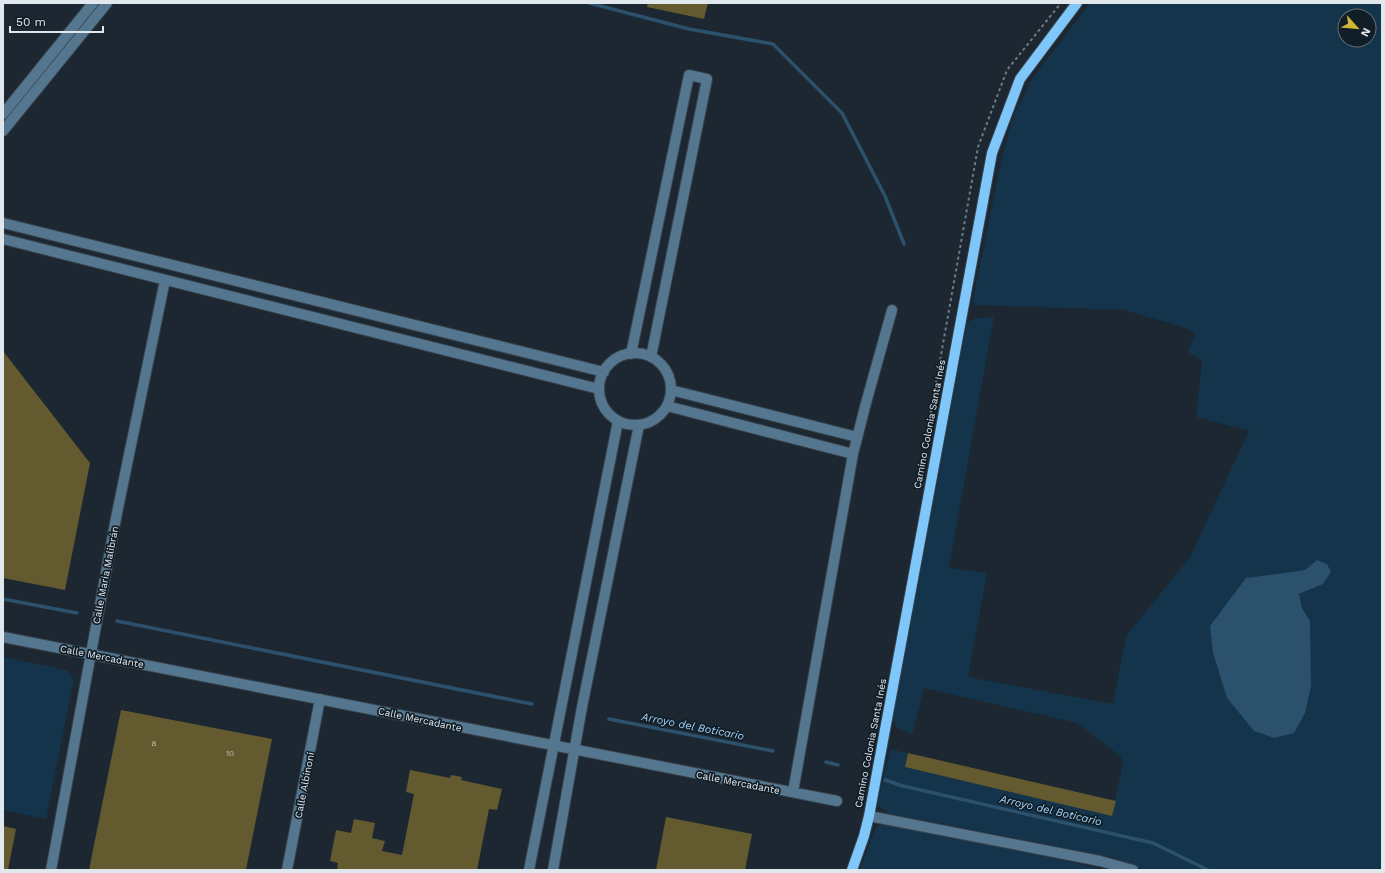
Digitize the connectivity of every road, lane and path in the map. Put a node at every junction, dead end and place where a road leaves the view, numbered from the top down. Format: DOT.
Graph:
graph roads {
  1 [pos="93,3"];
  2 [pos="107,3"];
  3 [pos="1077,3"];
  4 [pos="3,114"];
  5 [pos="3,131"];
  6 [pos="3,223"];
  7 [pos="3,239"];
  8 [pos="165,280"];
  9 [pos="892,310"];
  10 [pos="631,354"];
  11 [pos="651,357"];
  12 [pos="604,372"];
  13 [pos="599,389"];
  14 [pos="671,390"];
  15 [pos="667,406"];
  16 [pos="618,421"];
  17 [pos="639,425"];
  18 [pos="857,437"];
  19 [pos="853,454"];
  20 [pos="3,637"];
  21 [pos="90,653"];
  22 [pos="320,699"];
  23 [pos="555,746"];
  24 [pos="575,751"];
  25 [pos="793,792"];
  26 [pos="837,801"];
  27 [pos="868,816"];
  28 [pos="51,870"];
  29 [pos="287,870"];
  30 [pos="529,870"];
  31 [pos="553,870"];
  32 [pos="852,870"];
  33 [pos="1133,870"];
  1 -- 4 [label="street"];
  2 -- 5 [label="street"];
  3 -- 27 [label="main road, Camino Colonia Santa Inés"];
  6 -- 12 [label="street"];
  7 -- 8 [label="street"];
  8 -- 13 [label="street"];
  8 -- 21 [label="street, Calle María Malibrán"];
  9 -- 18 [label="street"];
  10 -- 11 [label="street"];
  10 -- 11 [label="street"];
  10 -- 12 [label="street"];
  11 -- 14 [label="street"];
  12 -- 13 [label="street"];
  13 -- 16 [label="street"];
  14 -- 15 [label="street"];
  14 -- 18 [label="street"];
  15 -- 17 [label="street"];
  15 -- 19 [label="street"];
  16 -- 17 [label="street"];
  16 -- 23 [label="street"];
  17 -- 24 [label="street"];
  18 -- 19 [label="street"];
  19 -- 25 [label="street"];
  20 -- 21 [label="street, Calle Mercadante"];
  21 -- 22 [label="street, Calle Mercadante"];
  21 -- 28 [label="street, Calle María Malibrán"];
  22 -- 23 [label="street, Calle Mercadante"];
  22 -- 29 [label="street, Calle Albinoni"];
  23 -- 24 [label="street, Calle Mercadante"];
  23 -- 30 [label="street"];
  24 -- 25 [label="street, Calle Mercadante"];
  24 -- 31 [label="street"];
  25 -- 26 [label="street, Calle Mercadante"];
  27 -- 32 [label="main road, Camino Colonia Santa Inés"];
  27 -- 33 [label="street"];
}
